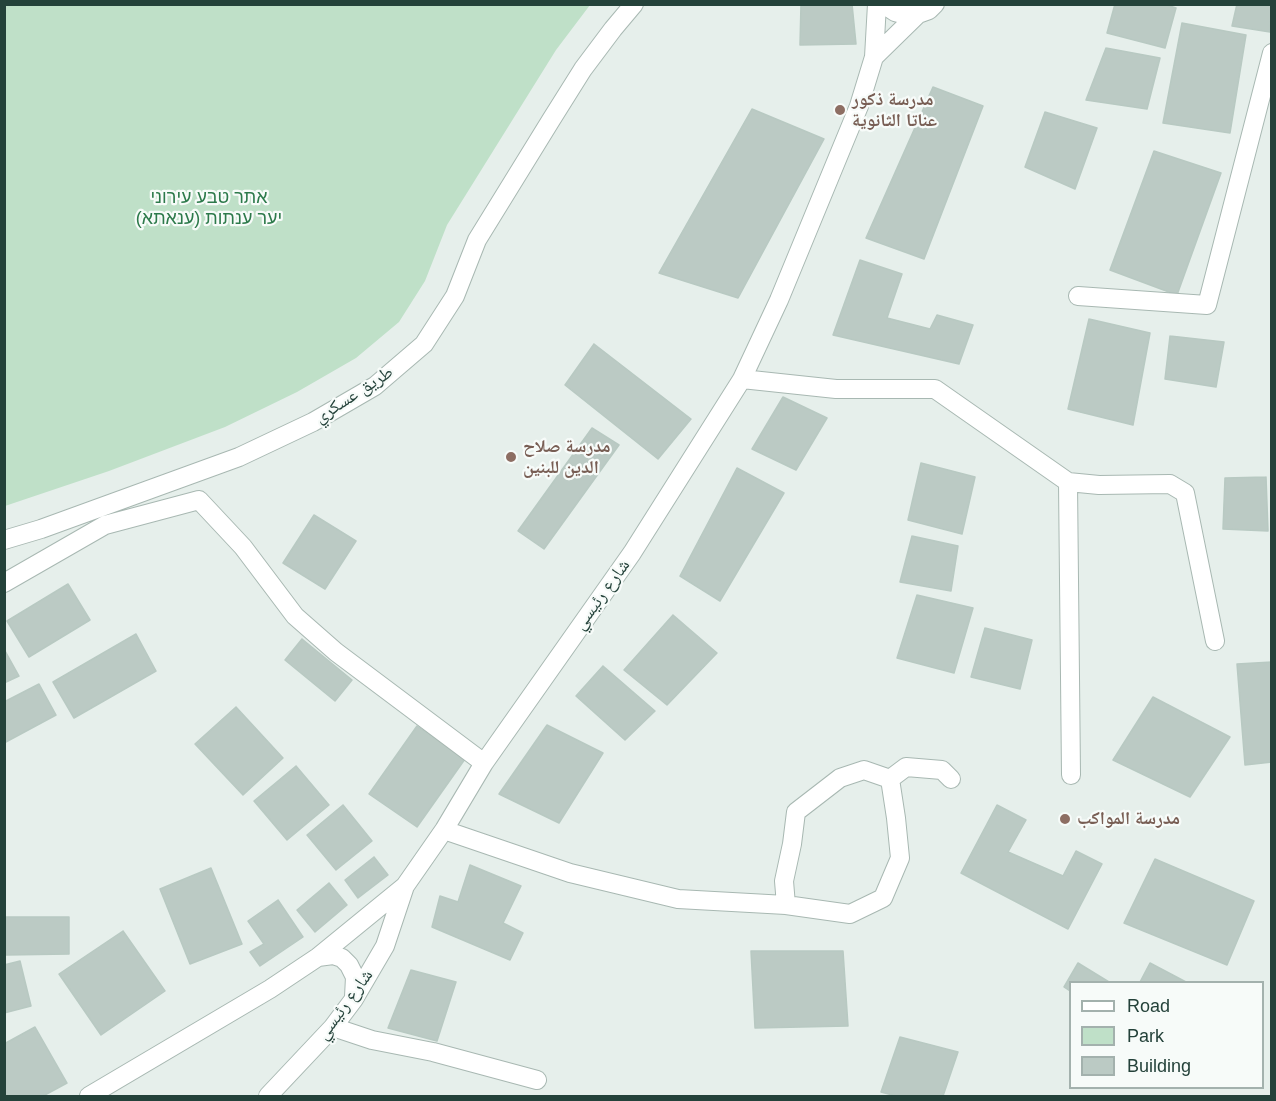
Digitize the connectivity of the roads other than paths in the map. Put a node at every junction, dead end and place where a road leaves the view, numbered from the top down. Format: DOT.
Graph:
graph roads {
  1 [pos="634,4"];
  2 [pos="877,4"];
  3 [pos="884,4"];
  4 [pos="935,4"];
  5 [pos="918,14"];
  6 [pos="1272,52"];
  7 [pos="874,57"];
  8 [pos="1078,296"];
  9 [pos="742,379"];
  10 [pos="1068,482"];
  11 [pos="4,540"];
  12 [pos="4,583"];
  13 [pos="1215,640"];
  14 [pos="484,763"];
  15 [pos="1071,775"];
  16 [pos="890,779"];
  17 [pos="951,779"];
  18 [pos="444,830"];
  19 [pos="405,886"];
  20 [pos="786,905"];
  21 [pos="318,957"];
  22 [pos="354,999"];
  23 [pos="333,1027"];
  24 [pos="537,1080"];
  25 [pos="89,1096"];
  26 [pos="268,1096"];
  1 -- 11 [label="street, طريق عسكري"];
  2 -- 7 [label="street"];
  3 -- 5 [label="street"];
  4 -- 5 [label="street"];
  5 -- 7 [label="street"];
  6 -- 8 [label="street"];
  7 -- 9 [label="street, شارع رئيسي"];
  9 -- 10 [label="street"];
  9 -- 14 [label="street, شارع رئيسي"];
  10 -- 13 [label="street"];
  10 -- 15 [label="street"];
  12 -- 14 [label="street"];
  14 -- 18 [label="street, شارع رئيسي"];
  16 -- 17 [label="street"];
  16 -- 20 [label="street"];
  16 -- 20 [label="street"];
  18 -- 19 [label="street, شارع رئيسي"];
  18 -- 20 [label="street"];
  19 -- 21 [label="street"];
  19 -- 22 [label="street, شارع رئيسي"];
  21 -- 22 [label="street"];
  21 -- 25 [label="street"];
  22 -- 23 [label="street, شارع رئيسي"];
  23 -- 24 [label="street"];
  23 -- 26 [label="street, شارع رئيسي"];
}
